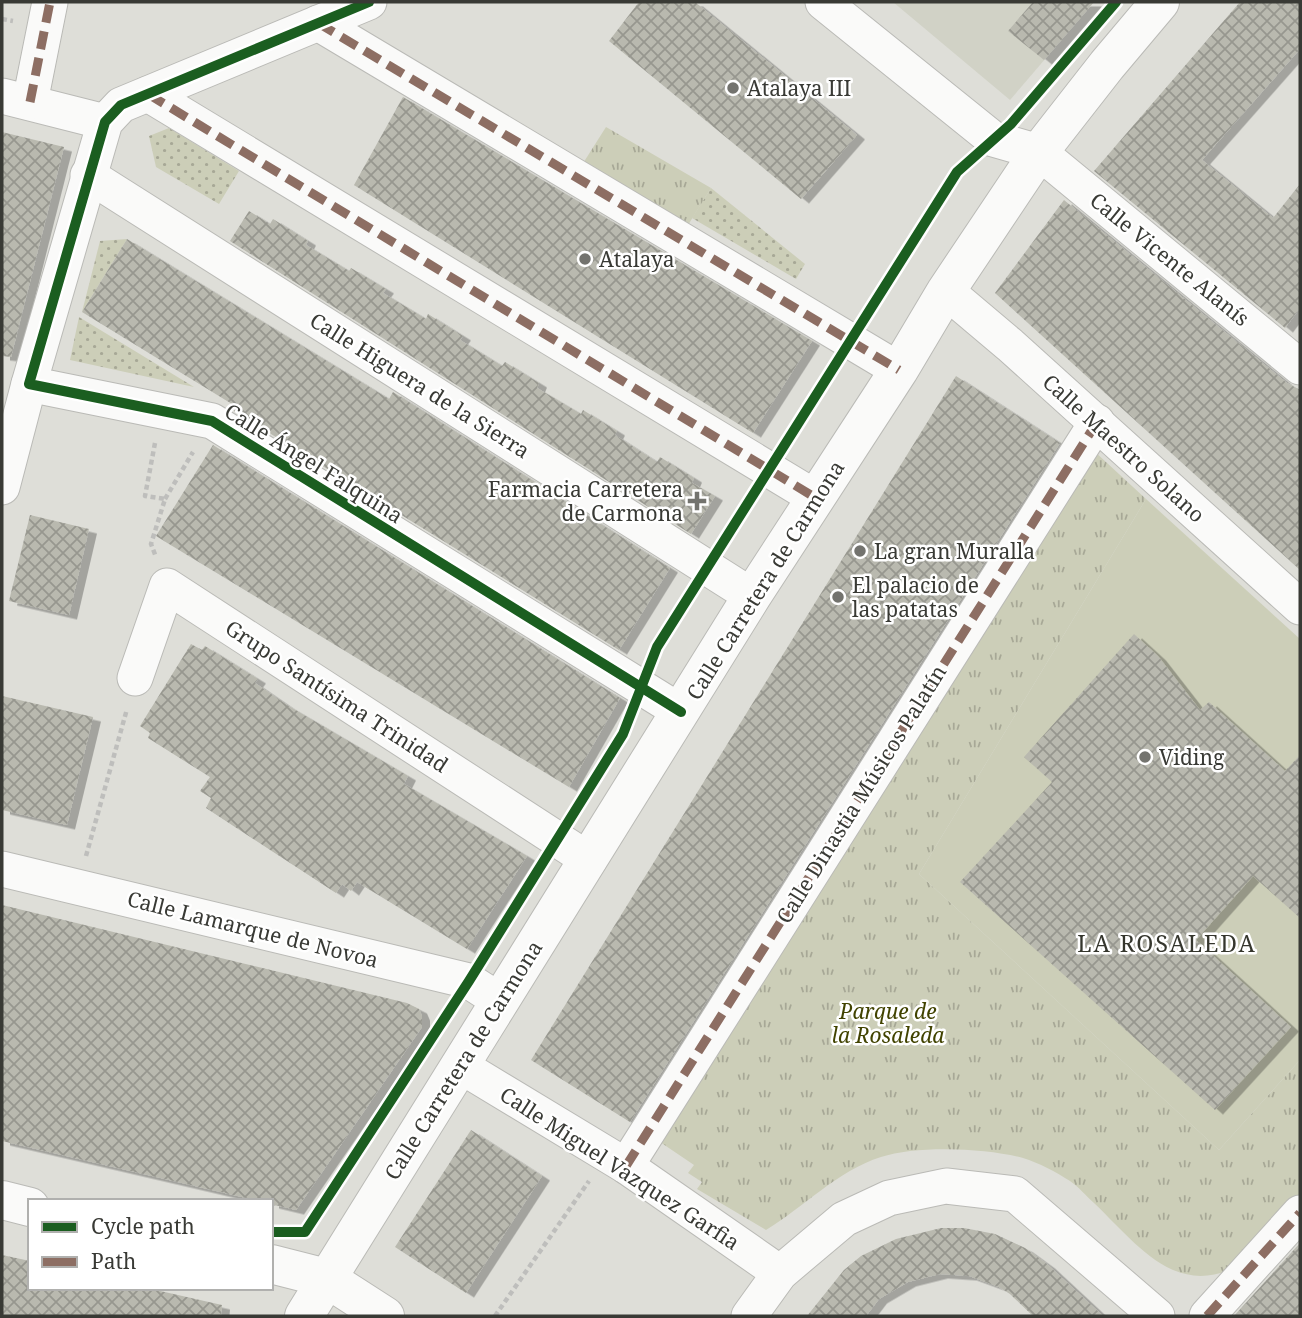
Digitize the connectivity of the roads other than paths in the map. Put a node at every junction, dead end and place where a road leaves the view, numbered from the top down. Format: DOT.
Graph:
graph roads {
  1 [pos="50,2"];
  2 [pos="369,2"];
  3 [pos="823,2"];
  4 [pos="1160,2"];
  5 [pos="318,23"];
  6 [pos="148,94"];
  7 [pos="16,99"];
  8 [pos="105,122"];
  9 [pos="1040,152"];
  10 [pos="88,176"];
  11 [pos="946,291"];
  12 [pos="1295,351"];
  13 [pos="899,370"];
  14 [pos="29,384"];
  15 [pos="1097,422"];
  16 [pos="2,487"];
  17 [pos="816,498"];
  18 [pos="752,596"];
  19 [pos="1300,607"];
  20 [pos="135,678"];
  21 [pos="681,712"];
  22 [pos="589,860"];
  23 [pos="2,869"];
  24 [pos="500,1001"];
  25 [pos="459,1065"];
  26 [pos="617,1161"];
  27 [pos="2,1200"];
  28 [pos="28,1206"];
  29 [pos="1300,1213"];
  30 [pos="273,1265"];
  31 [pos="780,1273"];
  32 [pos="326,1278"];
  33 [pos="304,1316"];
  34 [pos="385,1316"];
  35 [pos="749,1316"];
  36 [pos="1157,1316"];
  37 [pos="1207,1316"];
  1 -- 7 [label="street"];
  2 -- 5 [label="street"];
  3 -- 9 [label="street"];
  4 -- 9 [label="main road, Calle Carretera de Carmona"];
  5 -- 6 [label="street"];
  5 -- 13 [label="street"];
  6 -- 8 [label="street"];
  6 -- 17 [label="street"];
  7 -- 8 [label="street"];
  8 -- 10 [label="street"];
  9 -- 11 [label="main road, Calle Carretera de Carmona"];
  9 -- 12 [label="street, Calle Vicente Alanís"];
  10 -- 14 [label="street"];
  10 -- 18 [label="street, Calle Higuera de la Sierra"];
  11 -- 13 [label="main road, Calle Carretera de Carmona"];
  11 -- 15 [label="street, Calle Maestro Solano"];
  13 -- 17 [label="main road, Calle Carretera de Carmona"];
  14 -- 16 [label="street"];
  14 -- 21 [label="street, Calle Ángel Falquina"];
  15 -- 19 [label="street, Calle Maestro Solano"];
  15 -- 26 [label="street, Calle Dinastia Músicos Palatín"];
  17 -- 18 [label="main road, Calle Carretera de Carmona"];
  18 -- 21 [label="main road, Calle Carretera de Carmona"];
  20 -- 22 [label="street, Grupo Santísima Trinidad"];
  21 -- 22 [label="main road, Calle Carretera de Carmona"];
  22 -- 24 [label="main road, Calle Carretera de Carmona"];
  23 -- 24 [label="street, Calle Lamarque de Novoa"];
  24 -- 25 [label="main road, Calle Carretera de Carmona"];
  25 -- 26 [label="street, Calle Miguel Vazquez Garfia"];
  25 -- 32 [label="main road, Calle Carretera de Carmona"];
  26 -- 31 [label="street, Calle Miguel Vazquez Garfia"];
  27 -- 28 [label="main road"];
  29 -- 37 [label="street"];
  30 -- 32 [label="main road"];
  31 -- 35 [label="street"];
  31 -- 36 [label="street"];
  32 -- 33 [label="main road, Calle Carretera de Carmona"];
  32 -- 34 [label="main road"];
}
